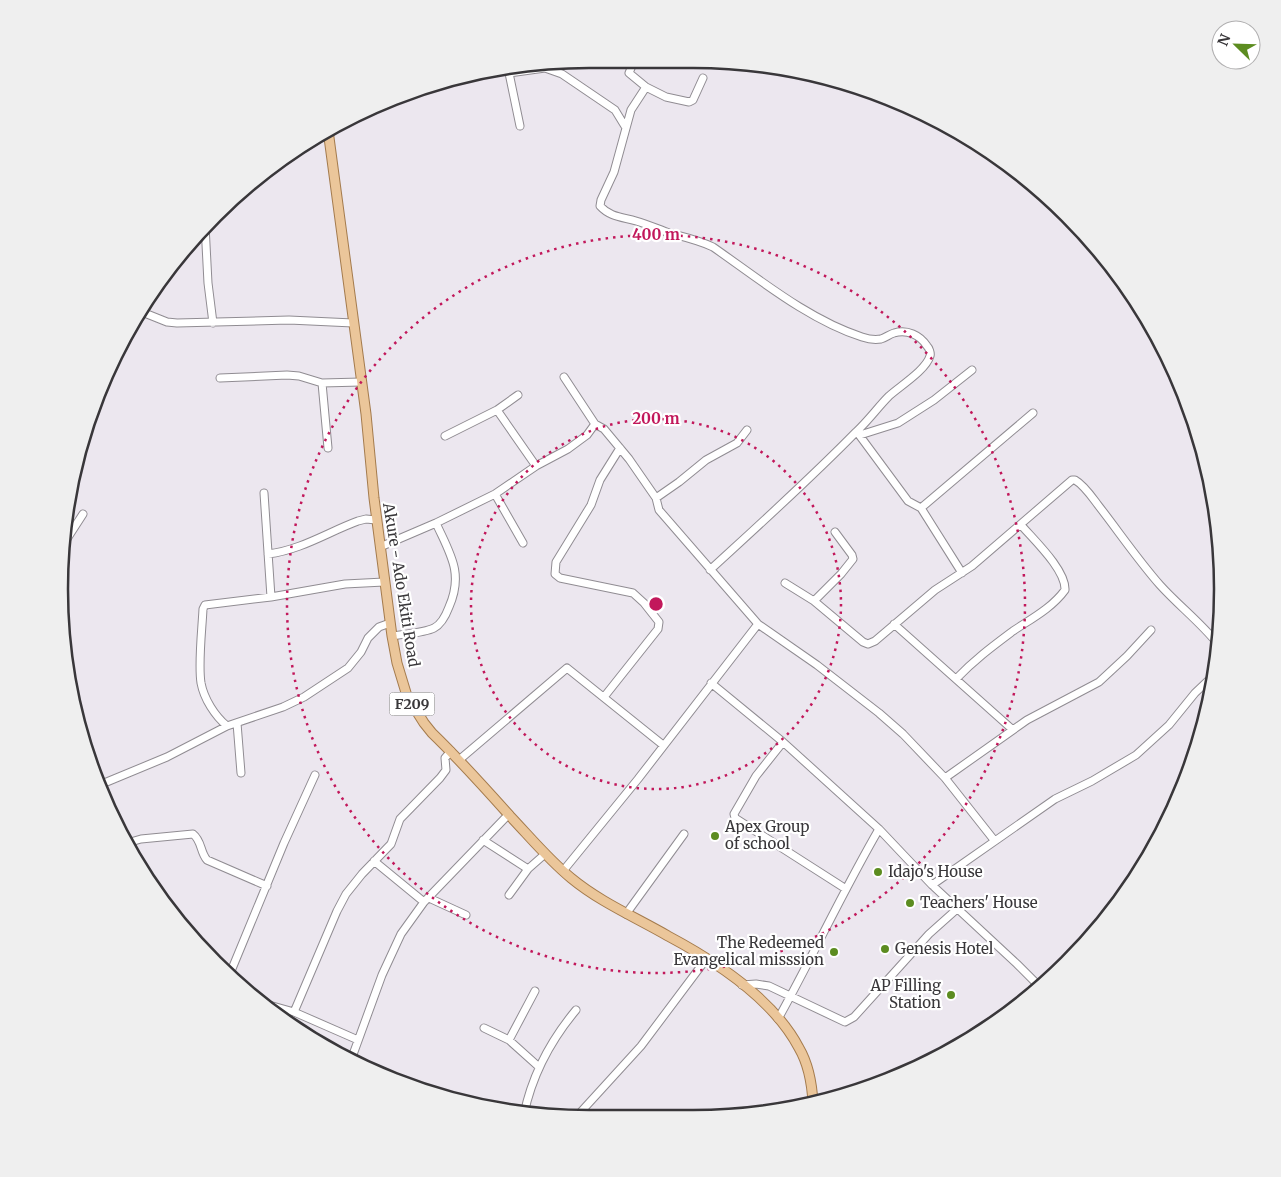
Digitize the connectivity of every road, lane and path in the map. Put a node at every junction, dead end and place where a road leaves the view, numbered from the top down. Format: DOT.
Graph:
graph roads {
  1 [pos="631,68"];
  2 [pos="550,69"];
  3 [pos="510,74"];
  4 [pos="702,78"];
  5 [pos="646,87"];
  6 [pos="520,126"];
  7 [pos="626,128"];
  8 [pos="328,137"];
  9 [pos="206,236"];
  10 [pos="146,314"];
  11 [pos="213,323"];
  12 [pos="353,323"];
  13 [pos="972,370"];
  14 [pos="564,377"];
  15 [pos="220,378"];
  16 [pos="361,382"];
  17 [pos="322,383"];
  18 [pos="518,395"];
  19 [pos="497,410"];
  20 [pos="1033,413"];
  21 [pos="595,424"];
  22 [pos="747,430"];
  23 [pos="859,433"];
  24 [pos="445,436"];
  25 [pos="328,448"];
  26 [pos="620,448"];
  27 [pos="536,466"];
  28 [pos="264,493"];
  29 [pos="495,494"];
  30 [pos="656,498"];
  31 [pos="920,508"];
  32 [pos="83,514"];
  33 [pos="376,520"];
  34 [pos="436,523"];
  35 [pos="1021,525"];
  36 [pos="835,532"];
  37 [pos="71,533"];
  38 [pos="522,543"];
  39 [pos="380,547"];
  40 [pos="268,554"];
  41 [pos="710,570"];
  42 [pos="962,574"];
  43 [pos="384,582"];
  44 [pos="785,583"];
  45 [pos="270,597"];
  46 [pos="814,601"];
  47 [pos="390,623"];
  48 [pos="758,624"];
  49 [pos="894,624"];
  50 [pos="1150,630"];
  51 [pos="392,636"];
  52 [pos="1211,636"];
  53 [pos="956,679"];
  54 [pos="711,683"];
  55 [pos="1204,684"];
  56 [pos="604,697"];
  57 [pos="237,723"];
  58 [pos="227,726"];
  59 [pos="1013,730"];
  60 [pos="783,742"];
  61 [pos="663,745"];
  62 [pos="451,751"];
  63 [pos="459,760"];
  64 [pos="241,773"];
  65 [pos="314,775"];
  66 [pos="945,778"];
  67 [pos="105,783"];
  68 [pos="509,814"];
  69 [pos="879,829"];
  70 [pos="684,834"];
  71 [pos="483,840"];
  72 [pos="994,840"];
  73 [pos="133,841"];
  74 [pos="545,854"];
  75 [pos="374,860"];
  76 [pos="528,869"];
  77 [pos="563,871"];
  78 [pos="932,885"];
  79 [pos="267,886"];
  80 [pos="846,889"];
  81 [pos="509,895"];
  82 [pos="427,900"];
  83 [pos="957,909"];
  84 [pos="626,914"];
  85 [pos="466,916"];
  86 [pos="707,958"];
  87 [pos="232,968"];
  88 [pos="1034,981"];
  89 [pos="742,985"];
  90 [pos="535,990"];
  91 [pos="791,996"];
  92 [pos="279,1008"];
  93 [pos="576,1010"];
  94 [pos="294,1012"];
  95 [pos="778,1019"];
  96 [pos="484,1028"];
  97 [pos="358,1040"];
  98 [pos="509,1040"];
  99 [pos="353,1053"];
  100 [pos="539,1067"];
  101 [pos="812,1095"];
  102 [pos="526,1106"];
  103 [pos="583,1110"];
  1 -- 5 [label="street"];
  2 -- 7 [label="street"];
  3 -- 6 [label="street"];
  4 -- 5 [label="street"];
  5 -- 7 [label="street"];
  7 -- 23 [label="street"];
  8 -- 12 [label="main road, Akure - Ado Ekiti Road / F209"];
  9 -- 11 [label="street"];
  10 -- 11 [label="street"];
  11 -- 12 [label="street"];
  12 -- 16 [label="main road, Akure - Ado Ekiti Road / F209"];
  13 -- 23 [label="street"];
  14 -- 21 [label="street"];
  15 -- 17 [label="street"];
  16 -- 17 [label="street"];
  16 -- 33 [label="main road, Akure - Ado Ekiti Road / F209"];
  17 -- 25 [label="street"];
  18 -- 19 [label="street"];
  19 -- 24 [label="street"];
  19 -- 27 [label="street"];
  20 -- 31 [label="street"];
  21 -- 26 [label="street"];
  21 -- 27 [label="street"];
  22 -- 30 [label="street"];
  23 -- 31 [label="street"];
  23 -- 41 [label="street"];
  26 -- 30 [label="street"];
  26 -- 56 [label="street"];
  27 -- 29 [label="street"];
  28 -- 40 [label="street"];
  29 -- 34 [label="street"];
  29 -- 38 [label="street"];
  30 -- 41 [label="street"];
  31 -- 42 [label="street"];
  32 -- 37 [label="street"];
  33 -- 39 [label="main road, Akure - Ado Ekiti Road / F209"];
  33 -- 40 [label="street"];
  34 -- 39 [label="street"];
  34 -- 51 [label="street"];
  35 -- 42 [label="street"];
  35 -- 52 [label="street"];
  35 -- 53 [label="street"];
  36 -- 46 [label="street"];
  39 -- 43 [label="main road, Akure - Ado Ekiti Road / F209"];
  40 -- 45 [label="street"];
  41 -- 48 [label="street"];
  42 -- 49 [label="street"];
  43 -- 45 [label="street"];
  43 -- 47 [label="main road, Akure - Ado Ekiti Road / F209"];
  44 -- 46 [label="street"];
  45 -- 58 [label="street"];
  46 -- 49 [label="street"];
  47 -- 51 [label="main road, Akure - Ado Ekiti Road / F209"];
  47 -- 57 [label="street"];
  48 -- 54 [label="street"];
  48 -- 66 [label="street"];
  49 -- 53 [label="street"];
  50 -- 59 [label="street"];
  51 -- 62 [label="main road, Akure - Ado Ekiti Road / F209"];
  53 -- 59 [label="street"];
  54 -- 60 [label="street"];
  54 -- 61 [label="street"];
  55 -- 72 [label="street"];
  56 -- 61 [label="street"];
  56 -- 63 [label="street"];
  57 -- 58 [label="street"];
  57 -- 64 [label="street"];
  58 -- 67 [label="street"];
  59 -- 66 [label="street"];
  60 -- 69 [label="street"];
  60 -- 80 [label="street"];
  61 -- 77 [label="street"];
  62 -- 63 [label="main road, Akure - Ado Ekiti Road / F209"];
  62 -- 75 [label="street"];
  63 -- 68 [label="main road, Akure - Ado Ekiti Road / F209"];
  65 -- 79 [label="street"];
  66 -- 72 [label="street"];
  68 -- 71 [label="street"];
  68 -- 74 [label="main road, Akure - Ado Ekiti Road / F209"];
  69 -- 78 [label="street"];
  69 -- 80 [label="street"];
  70 -- 84 [label="street"];
  71 -- 76 [label="street"];
  71 -- 82 [label="street"];
  72 -- 78 [label="street"];
  73 -- 79 [label="street"];
  74 -- 76 [label="street"];
  74 -- 77 [label="main road, Akure - Ado Ekiti Road / F209"];
  75 -- 82 [label="street"];
  75 -- 94 [label="street"];
  76 -- 81 [label="street"];
  77 -- 84 [label="main road, Akure - Ado Ekiti Road / F209"];
  78 -- 83 [label="street"];
  79 -- 87 [label="street"];
  80 -- 91 [label="street"];
  82 -- 85 [label="street"];
  82 -- 97 [label="street"];
  83 -- 88 [label="street"];
  83 -- 91 [label="street"];
  84 -- 86 [label="main road, Akure - Ado Ekiti Road / F209"];
  86 -- 89 [label="main road, Akure - Ado Ekiti Road / F209"];
  86 -- 103 [label="street"];
  89 -- 91 [label="street"];
  89 -- 95 [label="main road, Akure - Ado Ekiti Road / F209"];
  90 -- 98 [label="street"];
  91 -- 95 [label="street"];
  92 -- 94 [label="street"];
  93 -- 100 [label="street"];
  94 -- 97 [label="street"];
  95 -- 101 [label="main road, Akure - Ado Ekiti Road / F209"];
  96 -- 98 [label="street"];
  97 -- 99 [label="street"];
  98 -- 100 [label="street"];
  100 -- 102 [label="street"];
}
